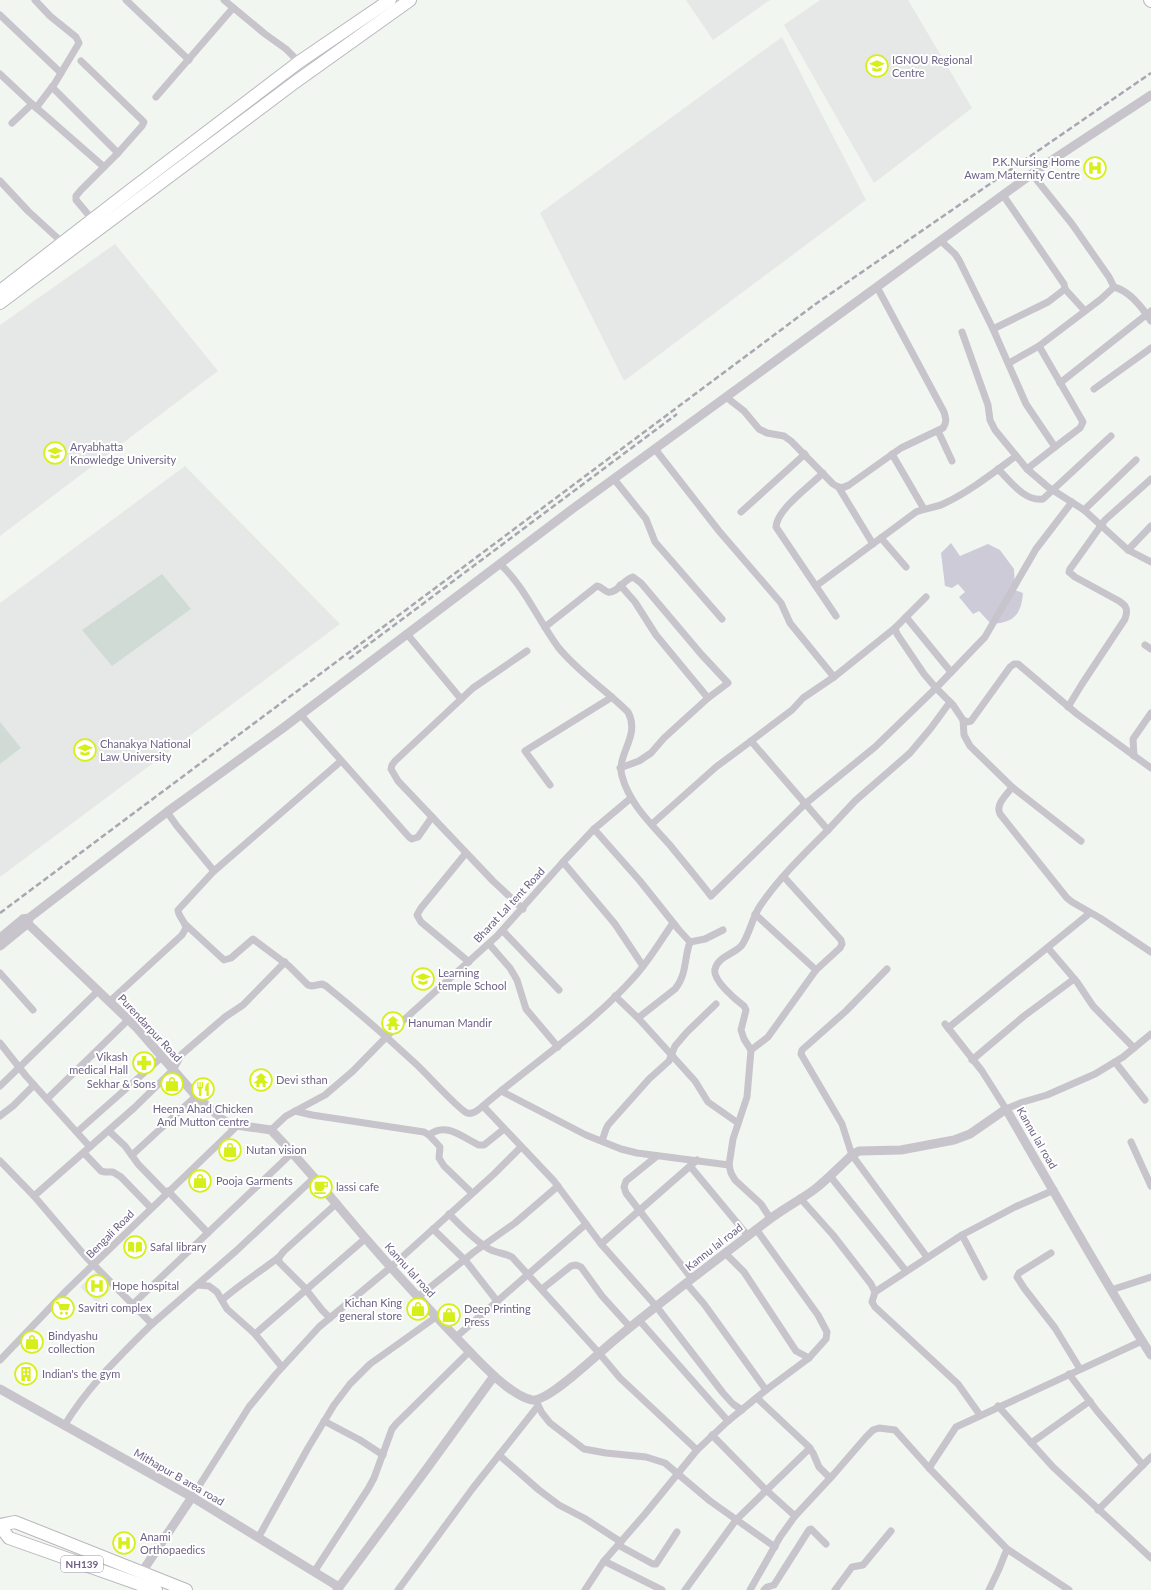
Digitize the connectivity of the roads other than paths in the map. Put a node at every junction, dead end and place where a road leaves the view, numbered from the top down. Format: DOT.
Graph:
graph roads {
  1 [pos="35,0"];
  2 [pos="126,0"];
  3 [pos="224,0"];
  4 [pos="390,0"];
  5 [pos="410,0"];
  6 [pos="233,8"];
  7 [pos="0,15"];
  8 [pos="189,60"];
  9 [pos="81,61"];
  10 [pos="299,62"];
  11 [pos="61,73"];
  12 [pos="0,74"];
  13 [pos="271,83"];
  14 [pos="52,87"];
  15 [pos="279,94"];
  16 [pos="1151,95"];
  17 [pos="156,97"];
  18 [pos="34,106"];
  19 [pos="12,123"];
  20 [pos="118,153"];
  21 [pos="163,165"];
  22 [pos="104,167"];
  23 [pos="1032,174"];
  24 [pos="171,175"];
  25 [pos="0,181"];
  26 [pos="1003,195"];
  27 [pos="92,219"];
  28 [pos="941,241"];
  29 [pos="66,246"];
  30 [pos="877,287"];
  31 [pos="1114,287"];
  32 [pos="0,290"];
  33 [pos="1065,290"];
  34 [pos="0,303"];
  35 [pos="1085,311"];
  36 [pos="1149,313"];
  37 [pos="1151,321"];
  38 [pos="993,329"];
  39 [pos="962,332"];
  40 [pos="1039,346"];
  41 [pos="1151,348"];
  42 [pos="1009,363"];
  43 [pos="1060,383"];
  44 [pos="1094,389"];
  45 [pos="726,397"];
  46 [pos="938,431"];
  47 [pos="1111,436"];
  48 [pos="1055,447"];
  49 [pos="655,449"];
  50 [pos="805,454"];
  51 [pos="892,454"];
  52 [pos="1016,456"];
  53 [pos="1136,460"];
  54 [pos="952,461"];
  55 [pos="998,469"];
  56 [pos="1027,469"];
  57 [pos="823,473"];
  58 [pos="614,479"];
  59 [pos="1151,479"];
  60 [pos="839,488"];
  61 [pos="1053,491"];
  62 [pos="1072,502"];
  63 [pos="924,509"];
  64 [pos="1084,510"];
  65 [pos="741,512"];
  66 [pos="1101,525"];
  67 [pos="1151,526"];
  68 [pos="881,538"];
  69 [pos="873,544"];
  70 [pos="1128,550"];
  71 [pos="1151,562"];
  72 [pos="500,564"];
  73 [pos="906,567"];
  74 [pos="620,585"];
  75 [pos="816,586"];
  76 [pos="926,597"];
  77 [pos="836,616"];
  78 [pos="906,617"];
  79 [pos="722,619"];
  80 [pos="545,627"];
  81 [pos="895,628"];
  82 [pos="407,634"];
  83 [pos="527,651"];
  84 [pos="952,672"];
  85 [pos="834,677"];
  86 [pos="936,688"];
  87 [pos="612,697"];
  88 [pos="708,698"];
  89 [pos="461,699"];
  90 [pos="950,702"];
  91 [pos="1068,707"];
  92 [pos="1151,713"];
  93 [pos="300,714"];
  94 [pos="964,720"];
  95 [pos="751,741"];
  96 [pos="1134,756"];
  97 [pos="341,762"];
  98 [pos="620,768"];
  99 [pos="1151,768"];
  100 [pos="550,785"];
  101 [pos="1012,787"];
  102 [pos="631,798"];
  103 [pos="805,804"];
  104 [pos="167,812"];
  105 [pos="432,817"];
  106 [pos="652,824"];
  107 [pos="594,829"];
  108 [pos="828,830"];
  109 [pos="1081,842"];
  110 [pos="466,853"];
  111 [pos="563,862"];
  112 [pos="214,871"];
  113 [pos="784,877"];
  114 [pos="523,909"];
  115 [pos="1090,913"];
  116 [pos="755,914"];
  117 [pos="26,920"];
  118 [pos="673,923"];
  119 [pos="185,924"];
  120 [pos="723,930"];
  121 [pos="503,931"];
  122 [pos="1,941"];
  123 [pos="690,942"];
  124 [pos="489,944"];
  125 [pos="1048,948"];
  126 [pos="1151,952"];
  127 [pos="284,962"];
  128 [pos="469,962"];
  129 [pos="643,966"];
  130 [pos="887,969"];
  131 [pos="816,970"];
  132 [pos="0,973"];
  133 [pos="1074,979"];
  134 [pos="559,990"];
  135 [pos="98,991"];
  136 [pos="615,996"];
  137 [pos="110,1002"];
  138 [pos="716,1004"];
  139 [pos="33,1010"];
  140 [pos="638,1018"];
  141 [pos="128,1020"];
  142 [pos="386,1038"];
  143 [pos="1149,1038"];
  144 [pos="0,1043"];
  145 [pos="558,1047"];
  146 [pos="1134,1048"];
  147 [pos="751,1050"];
  148 [pos="671,1054"];
  149 [pos="162,1057"];
  150 [pos="972,1060"];
  151 [pos="1115,1062"];
  152 [pos="19,1068"];
  153 [pos="173,1070"];
  154 [pos="34,1085"];
  155 [pos="0,1086"];
  156 [pos="501,1091"];
  157 [pos="196,1096"];
  158 [pos="47,1099"];
  159 [pos="1145,1100"];
  160 [pos="483,1106"];
  161 [pos="1006,1109"];
  162 [pos="295,1111"];
  163 [pos="0,1116"];
  164 [pos="738,1123"];
  165 [pos="237,1126"];
  166 [pos="504,1129"];
  167 [pos="272,1130"];
  168 [pos="109,1131"];
  169 [pos="77,1132"];
  170 [pos="429,1135"];
  171 [pos="602,1141"];
  172 [pos="1131,1142"];
  173 [pos="90,1147"];
  174 [pos="521,1147"];
  175 [pos="293,1152"];
  176 [pos="84,1153"];
  177 [pos="132,1155"];
  178 [pos="852,1155"];
  179 [pos="657,1156"];
  180 [pos="697,1160"];
  181 [pos="0,1161"];
  182 [pos="729,1165"];
  183 [pos="690,1166"];
  184 [pos="830,1176"];
  185 [pos="315,1177"];
  186 [pos="558,1186"];
  187 [pos="1151,1186"];
  188 [pos="1054,1190"];
  189 [pos="167,1192"];
  190 [pos="472,1194"];
  191 [pos="34,1196"];
  192 [pos="800,1198"];
  193 [pos="337,1203"];
  194 [pos="152,1208"];
  195 [pos="640,1210"];
  196 [pos="449,1214"];
  197 [pos="770,1218"];
  198 [pos="586,1224"];
  199 [pos="433,1229"];
  200 [pos="756,1229"];
  201 [pos="208,1232"];
  202 [pos="962,1235"];
  203 [pos="748,1236"];
  204 [pos="366,1238"];
  205 [pos="601,1244"];
  206 [pos="483,1245"];
  207 [pos="1050,1252"];
  208 [pos="725,1253"];
  209 [pos="279,1257"];
  210 [pos="927,1257"];
  211 [pos="465,1260"];
  212 [pos="94,1264"];
  213 [pos="391,1267"];
  214 [pos="906,1271"];
  215 [pos="528,1274"];
  216 [pos="984,1277"];
  217 [pos="1151,1277"];
  218 [pos="689,1281"];
  219 [pos="198,1285"];
  220 [pos="306,1289"];
  221 [pos="542,1289"];
  222 [pos="1111,1290"];
  223 [pos="875,1292"];
  224 [pos="418,1298"];
  225 [pos="222,1300"];
  226 [pos="496,1301"];
  227 [pos="133,1304"];
  228 [pos="656,1306"];
  229 [pos="436,1317"];
  230 [pos="330,1318"];
  231 [pos="639,1320"];
  232 [pos="152,1324"];
  233 [pos="630,1327"];
  234 [pos="255,1334"];
  235 [pos="456,1337"];
  236 [pos="1142,1341"];
  237 [pos="470,1351"];
  238 [pos="599,1353"];
  239 [pos="1151,1356"];
  240 [pos="809,1358"];
  241 [pos="0,1360"];
  242 [pos="282,1367"];
  243 [pos="1080,1369"];
  244 [pos="1069,1374"];
  245 [pos="494,1376"];
  246 [pos="0,1389"];
  247 [pos="766,1390"];
  248 [pos="757,1398"];
  249 [pos="1090,1401"];
  250 [pos="537,1403"];
  251 [pos="998,1406"];
  252 [pos="742,1410"];
  253 [pos="980,1415"];
  254 [pos="324,1421"];
  255 [pos="728,1422"];
  256 [pos="64,1426"];
  257 [pos="712,1435"];
  258 [pos="1031,1443"];
  259 [pos="810,1448"];
  260 [pos="697,1450"];
  261 [pos="383,1455"];
  262 [pos="499,1455"];
  263 [pos="1151,1457"];
  264 [pos="1143,1465"];
  265 [pos="928,1468"];
  266 [pos="678,1474"];
  267 [pos="830,1478"];
  268 [pos="767,1491"];
  269 [pos="192,1498"];
  270 [pos="1098,1510"];
  271 [pos="795,1516"];
  272 [pos="0,1517"];
  273 [pos="736,1520"];
  274 [pos="15,1522"];
  275 [pos="0,1526"];
  276 [pos="891,1531"];
  277 [pos="677,1532"];
  278 [pos="50,1536"];
  279 [pos="4,1537"];
  280 [pos="258,1538"];
  281 [pos="619,1544"];
  282 [pos="826,1544"];
  283 [pos="775,1547"];
  284 [pos="1007,1549"];
  285 [pos="44,1551"];
  286 [pos="1151,1558"];
  287 [pos="604,1561"];
  288 [pos="142,1572"];
  289 [pos="314,1572"];
  290 [pos="135,1583"];
  291 [pos="340,1589"];
  292 [pos="156,1590"];
  293 [pos="186,1590"];
  294 [pos="398,1590"];
  295 [pos="585,1590"];
  296 [pos="662,1590"];
  297 [pos="685,1590"];
  298 [pos="750,1590"];
  299 [pos="764,1590"];
  300 [pos="834,1590"];
  301 [pos="989,1590"];
  302 [pos="1069,1590"];
  1 -- 11 [label="street"];
  2 -- 8 [label="street"];
  3 -- 6 [label="street"];
  4 -- 10 [label="main road"];
  5 -- 15 [label="main road"];
  6 -- 8 [label="street"];
  6 -- 10 [label="street"];
  7 -- 11 [label="street"];
  8 -- 17 [label="street"];
  9 -- 20 [label="street"];
  10 -- 13 [label="main road"];
  11 -- 14 [label="street"];
  12 -- 18 [label="street"];
  13 -- 15 [label="main road"];
  13 -- 21 [label="main road"];
  14 -- 18 [label="street"];
  14 -- 20 [label="street"];
  15 -- 24 [label="main road"];
  16 -- 23 [label="street"];
  18 -- 19 [label="street"];
  18 -- 22 [label="street"];
  20 -- 22 [label="street"];
  21 -- 24 [label="main road"];
  21 -- 27 [label="main road"];
  22 -- 27 [label="street"];
  23 -- 26 [label="street"];
  23 -- 31 [label="street"];
  24 -- 29 [label="main road"];
  25 -- 29 [label="street"];
  26 -- 28 [label="street"];
  26 -- 33 [label="street"];
  27 -- 29 [label="main road"];
  28 -- 30 [label="street"];
  28 -- 38 [label="street"];
  29 -- 32 [label="main road"];
  29 -- 34 [label="main road"];
  30 -- 45 [label="street"];
  30 -- 46 [label="street"];
  31 -- 35 [label="street"];
  31 -- 36 [label="street"];
  33 -- 35 [label="street"];
  33 -- 38 [label="street"];
  35 -- 40 [label="street"];
  36 -- 37 [label="street"];
  36 -- 43 [label="street"];
  38 -- 42 [label="street"];
  39 -- 52 [label="street"];
  40 -- 42 [label="street"];
  40 -- 43 [label="street"];
  41 -- 44 [label="street"];
  42 -- 48 [label="street"];
  43 -- 48 [label="street"];
  45 -- 49 [label="street"];
  45 -- 50 [label="street"];
  46 -- 51 [label="street"];
  46 -- 54 [label="street"];
  47 -- 61 [label="street"];
  48 -- 56 [label="street"];
  49 -- 58 [label="street"];
  49 -- 85 [label="street"];
  50 -- 57 [label="street"];
  50 -- 65 [label="street"];
  51 -- 60 [label="street"];
  51 -- 63 [label="street"];
  52 -- 55 [label="street"];
  52 -- 56 [label="street"];
  53 -- 64 [label="street"];
  55 -- 61 [label="street"];
  55 -- 63 [label="street"];
  56 -- 61 [label="street"];
  57 -- 60 [label="street"];
  57 -- 75 [label="street"];
  58 -- 72 [label="street"];
  58 -- 79 [label="street"];
  59 -- 66 [label="street"];
  60 -- 69 [label="street"];
  61 -- 62 [label="street"];
  62 -- 64 [label="street"];
  62 -- 84 [label="street"];
  63 -- 68 [label="street"];
  64 -- 66 [label="street"];
  66 -- 70 [label="street"];
  66 -- 91 [label="street"];
  67 -- 70 [label="street"];
  68 -- 69 [label="street"];
  68 -- 73 [label="street"];
  69 -- 75 [label="street"];
  70 -- 71 [label="street"];
  72 -- 80 [label="street"];
  72 -- 82 [label="street"];
  74 -- 80 [label="street"];
  74 -- 88 [label="street"];
  74 -- 88 [label="street"];
  75 -- 77 [label="street"];
  76 -- 78 [label="street"];
  78 -- 81 [label="street"];
  78 -- 84 [label="street"];
  80 -- 87 [label="street"];
  81 -- 85 [label="street"];
  81 -- 86 [label="street"];
  82 -- 89 [label="street"];
  82 -- 93 [label="street"];
  83 -- 89 [label="street"];
  84 -- 86 [label="street"];
  85 -- 95 [label="street"];
  86 -- 90 [label="street"];
  86 -- 103 [label="street"];
  87 -- 98 [label="street"];
  87 -- 100 [label="street"];
  88 -- 98 [label="street"];
  89 -- 105 [label="street"];
  90 -- 94 [label="street"];
  90 -- 108 [label="street"];
  91 -- 94 [label="street"];
  91 -- 96 [label="street"];
  92 -- 96 [label="street"];
  93 -- 97 [label="street"];
  93 -- 104 [label="street"];
  94 -- 101 [label="street"];
  95 -- 103 [label="street"];
  95 -- 106 [label="street"];
  96 -- 99 [label="street"];
  97 -- 105 [label="street"];
  97 -- 112 [label="street"];
  98 -- 102 [label="street"];
  101 -- 109 [label="street"];
  101 -- 115 [label="street"];
  102 -- 106 [label="street"];
  102 -- 107 [label="street, Bharat Lal tent Road"];
  103 -- 106 [label="street"];
  103 -- 108 [label="street"];
  104 -- 112 [label="street"];
  104 -- 117 [label="street"];
  105 -- 110 [label="street"];
  107 -- 111 [label="street, Bharat Lal tent Road"];
  107 -- 118 [label="street"];
  108 -- 113 [label="street"];
  110 -- 114 [label="street"];
  110 -- 128 [label="street"];
  111 -- 114 [label="street, Bharat Lal tent Road"];
  111 -- 129 [label="street"];
  112 -- 119 [label="street"];
  113 -- 116 [label="street"];
  113 -- 131 [label="street"];
  114 -- 121 [label="street, Bharat Lal tent Road"];
  115 -- 125 [label="street"];
  115 -- 126 [label="street"];
  116 -- 131 [label="street"];
  116 -- 147 [label="street"];
  117 -- 122 [label="street"];
  117 -- 135 [label="street, Purendarpur Road"];
  118 -- 123 [label="street"];
  118 -- 129 [label="street"];
  119 -- 127 [label="street"];
  119 -- 137 [label="street"];
  120 -- 123 [label="street"];
  121 -- 124 [label="street, Bharat Lal tent Road"];
  121 -- 134 [label="street"];
  123 -- 140 [label="street"];
  124 -- 128 [label="street, Bharat Lal tent Road"];
  124 -- 145 [label="street"];
  125 -- 133 [label="street"];
  125 -- 150 [label="street"];
  127 -- 142 [label="street"];
  127 -- 153 [label="street"];
  128 -- 142 [label="street, Bharat Lal tent Road"];
  129 -- 136 [label="street"];
  130 -- 178 [label="street"];
  131 -- 147 [label="street"];
  132 -- 139 [label="street"];
  133 -- 146 [label="street"];
  133 -- 150 [label="street"];
  135 -- 137 [label="street, Purendarpur Road"];
  135 -- 152 [label="street"];
  136 -- 140 [label="street"];
  136 -- 145 [label="street"];
  137 -- 141 [label="street, Purendarpur Road"];
  138 -- 148 [label="street"];
  140 -- 148 [label="street"];
  141 -- 149 [label="street, Purendarpur Road"];
  141 -- 158 [label="street"];
  142 -- 160 [label="street"];
  142 -- 162 [label="street, Bharat Lal tent Road"];
  143 -- 146 [label="street"];
  144 -- 152 [label="street"];
  145 -- 156 [label="street"];
  146 -- 151 [label="street"];
  147 -- 164 [label="street"];
  148 -- 164 [label="street"];
  148 -- 171 [label="street"];
  149 -- 153 [label="street, Purendarpur Road"];
  149 -- 169 [label="street"];
  150 -- 161 [label="street"];
  151 -- 159 [label="street"];
  151 -- 161 [label="street"];
  152 -- 154 [label="street"];
  152 -- 155 [label="street"];
  153 -- 157 [label="street, Purendarpur Road"];
  153 -- 168 [label="street"];
  154 -- 158 [label="street"];
  154 -- 163 [label="street"];
  156 -- 160 [label="street"];
  156 -- 171 [label="street"];
  157 -- 165 [label="street, Purendarpur Road"];
  157 -- 177 [label="street"];
  158 -- 169 [label="street"];
  160 -- 166 [label="street"];
  161 -- 178 [label="street, Kannu lal road"];
  161 -- 188 [label="street, Kannu lal road"];
  162 -- 167 [label="street, Bharat Lal tent Road"];
  162 -- 170 [label="street"];
  164 -- 182 [label="street"];
  165 -- 167 [label="street, Purendarpur Road"];
  165 -- 189 [label="street, Bengali Road"];
  166 -- 170 [label="street"];
  166 -- 174 [label="street"];
  167 -- 175 [label="street, Kannu lal road"];
  168 -- 173 [label="street"];
  168 -- 177 [label="street"];
  169 -- 173 [label="street"];
  170 -- 190 [label="street"];
  171 -- 179 [label="street"];
  172 -- 187 [label="street"];
  173 -- 176 [label="street"];
  174 -- 186 [label="street"];
  174 -- 190 [label="street"];
  175 -- 185 [label="street, Kannu lal road"];
  175 -- 201 [label="street"];
  176 -- 191 [label="street"];
  176 -- 194 [label="street"];
  177 -- 189 [label="street"];
  178 -- 184 [label="street, Kannu lal road"];
  178 -- 210 [label="street"];
  179 -- 180 [label="street"];
  179 -- 195 [label="street"];
  180 -- 182 [label="street"];
  180 -- 183 [label="street"];
  181 -- 191 [label="street"];
  182 -- 197 [label="street"];
  183 -- 195 [label="street"];
  183 -- 203 [label="street"];
  184 -- 192 [label="street, Kannu lal road"];
  184 -- 214 [label="street"];
  185 -- 193 [label="street, Kannu lal road"];
  185 -- 219 [label="street"];
  186 -- 198 [label="street"];
  186 -- 206 [label="street"];
  188 -- 202 [label="street"];
  188 -- 222 [label="street, Kannu lal road"];
  189 -- 194 [label="street, Bengali Road"];
  189 -- 201 [label="street"];
  190 -- 196 [label="street"];
  191 -- 212 [label="street"];
  192 -- 197 [label="street, Kannu lal road"];
  192 -- 223 [label="street"];
  193 -- 204 [label="street, Kannu lal road"];
  193 -- 209 [label="street"];
  194 -- 212 [label="street, Bengali Road"];
  195 -- 205 [label="street"];
  195 -- 218 [label="street"];
  196 -- 199 [label="street"];
  196 -- 206 [label="street"];
  197 -- 200 [label="street, Kannu lal road"];
  198 -- 205 [label="street"];
  198 -- 215 [label="street"];
  199 -- 211 [label="street"];
  199 -- 213 [label="street"];
  200 -- 203 [label="street, Kannu lal road"];
  200 -- 240 [label="street"];
  201 -- 227 [label="street"];
  202 -- 210 [label="street"];
  202 -- 216 [label="street"];
  203 -- 208 [label="street, Kannu lal road"];
  204 -- 213 [label="street, Kannu lal road"];
  204 -- 220 [label="street"];
  205 -- 228 [label="street"];
  206 -- 211 [label="street"];
  206 -- 215 [label="street"];
  207 -- 243 [label="street"];
  208 -- 218 [label="street, Kannu lal road"];
  208 -- 240 [label="street"];
  209 -- 220 [label="street"];
  209 -- 225 [label="street"];
  210 -- 214 [label="street"];
  211 -- 224 [label="street"];
  211 -- 226 [label="street"];
  212 -- 227 [label="street"];
  212 -- 241 [label="street, Bengali Road"];
  213 -- 224 [label="street, Kannu lal road"];
  213 -- 230 [label="street"];
  214 -- 223 [label="street"];
  215 -- 221 [label="street"];
  215 -- 226 [label="street"];
  217 -- 222 [label="street"];
  218 -- 228 [label="street, Kannu lal road"];
  218 -- 247 [label="street"];
  219 -- 225 [label="street"];
  219 -- 232 [label="street"];
  220 -- 230 [label="street"];
  220 -- 234 [label="street"];
  221 -- 233 [label="street"];
  221 -- 238 [label="street"];
  222 -- 236 [label="street, Kannu lal road"];
  223 -- 253 [label="street"];
  224 -- 229 [label="street, Kannu lal road"];
  225 -- 234 [label="street"];
  226 -- 235 [label="street"];
  227 -- 232 [label="street"];
  228 -- 231 [label="street, Kannu lal road"];
  228 -- 252 [label="street"];
  229 -- 235 [label="street, Kannu lal road"];
  229 -- 254 [label="street"];
  230 -- 242 [label="street"];
  231 -- 233 [label="street, Kannu lal road"];
  231 -- 255 [label="street"];
  232 -- 256 [label="street"];
  233 -- 238 [label="street, Kannu lal road"];
  234 -- 242 [label="street"];
  235 -- 237 [label="street, Kannu lal road"];
  236 -- 239 [label="street, Kannu lal road"];
  236 -- 243 [label="street"];
  237 -- 245 [label="street, Kannu lal road"];
  237 -- 261 [label="street"];
  238 -- 250 [label="street, Kannu lal road"];
  238 -- 260 [label="street"];
  240 -- 247 [label="street"];
  242 -- 269 [label="street"];
  243 -- 244 [label="street"];
  244 -- 249 [label="street"];
  244 -- 251 [label="street"];
  245 -- 250 [label="street, Kannu lal road"];
  245 -- 291 [label="street"];
  246 -- 256 [label="street, Mithapur B area road"];
  247 -- 248 [label="street"];
  248 -- 252 [label="street"];
  248 -- 259 [label="street"];
  249 -- 258 [label="street"];
  249 -- 264 [label="street"];
  250 -- 262 [label="street"];
  250 -- 266 [label="street"];
  251 -- 253 [label="street"];
  251 -- 258 [label="street"];
  252 -- 255 [label="street"];
  253 -- 265 [label="street"];
  254 -- 261 [label="street"];
  254 -- 280 [label="street"];
  255 -- 257 [label="street"];
  256 -- 269 [label="street, Mithapur B area road"];
  257 -- 260 [label="street"];
  257 -- 268 [label="street"];
  258 -- 270 [label="street"];
  259 -- 267 [label="street"];
  259 -- 268 [label="street"];
  260 -- 266 [label="street"];
  261 -- 289 [label="street"];
  262 -- 281 [label="street"];
  262 -- 294 [label="street"];
  263 -- 264 [label="street"];
  264 -- 270 [label="street"];
  265 -- 267 [label="street"];
  265 -- 284 [label="street"];
  266 -- 273 [label="street"];
  266 -- 281 [label="street"];
  267 -- 271 [label="street"];
  268 -- 271 [label="street"];
  268 -- 273 [label="street"];
  269 -- 280 [label="street, Mithapur B area road"];
  269 -- 288 [label="street"];
  270 -- 286 [label="street"];
  271 -- 283 [label="street"];
  272 -- 274 [label="street"];
  273 -- 283 [label="street"];
  273 -- 297 [label="street"];
  274 -- 275 [label="main road"];
  274 -- 278 [label="main road, NH139"];
  275 -- 279 [label="main road, NH139"];
  276 -- 300 [label="street"];
  277 -- 281 [label="street"];
  278 -- 285 [label="main road"];
  278 -- 288 [label="main road, NH139"];
  279 -- 285 [label="main road, NH139"];
  280 -- 289 [label="street, Mithapur B area road"];
  281 -- 287 [label="street"];
  282 -- 299 [label="street"];
  283 -- 298 [label="street"];
  284 -- 301 [label="street"];
  284 -- 302 [label="street"];
  285 -- 290 [label="main road, NH139"];
  287 -- 295 [label="street"];
  287 -- 296 [label="street"];
  288 -- 290 [label="main road"];
  288 -- 293 [label="main road, NH139"];
  289 -- 291 [label="street, Mithapur B area road"];
  290 -- 292 [label="main road, NH139"];
}
